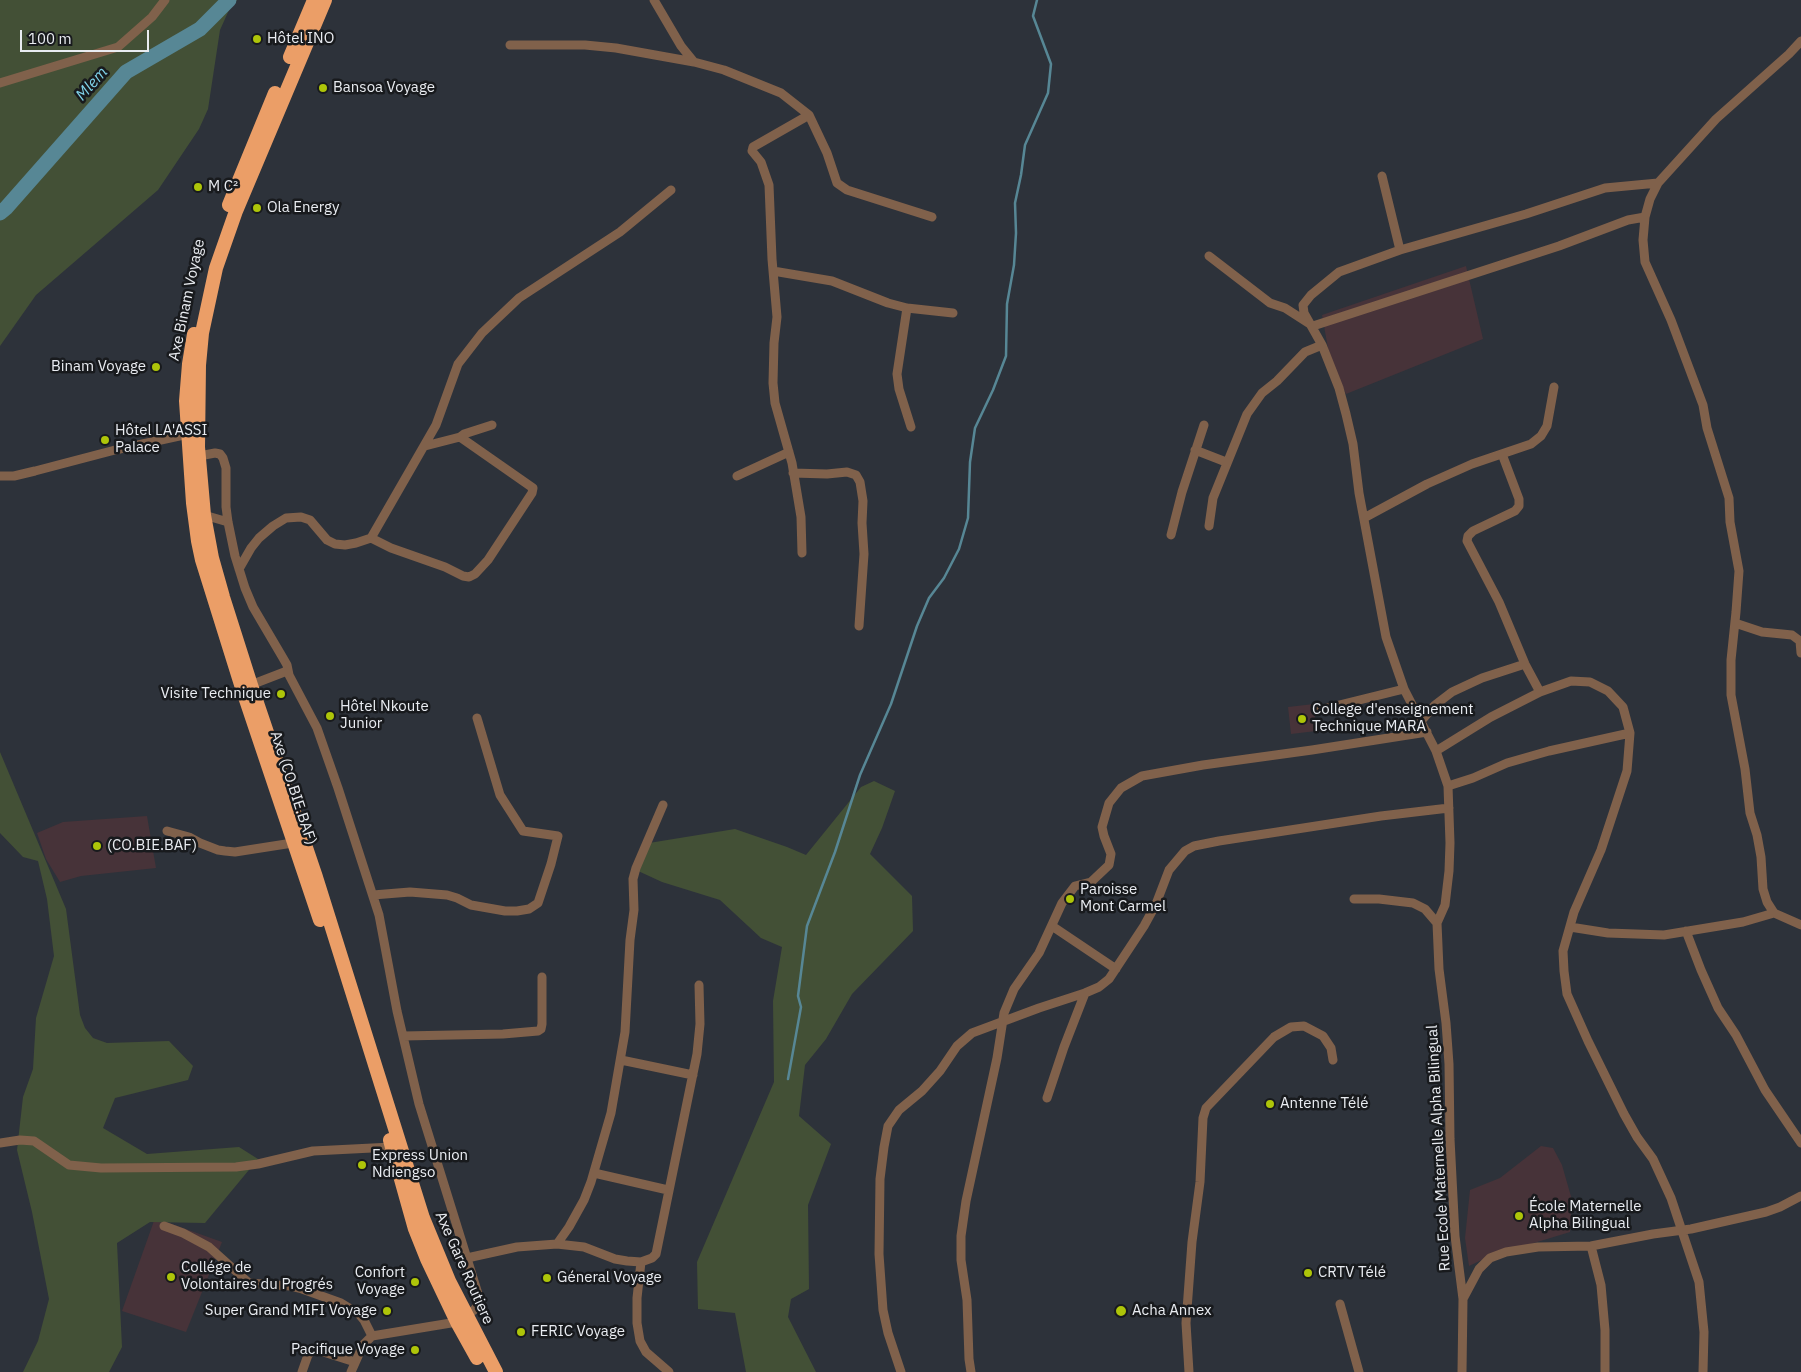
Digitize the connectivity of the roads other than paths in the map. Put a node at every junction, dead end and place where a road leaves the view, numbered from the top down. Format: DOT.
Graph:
graph roads {
  1 [pos="165,0"];
  2 [pos="314,0"];
  3 [pos="325,0"];
  4 [pos="654,0"];
  5 [pos="1801,40"];
  6 [pos="510,45"];
  7 [pos="694,62"];
  8 [pos="289,72"];
  9 [pos="0,84"];
  10 [pos="809,115"];
  11 [pos="1382,176"];
  12 [pos="1658,182"];
  13 [pos="670,190"];
  14 [pos="1645,217"];
  15 [pos="932,218"];
  16 [pos="1400,250"];
  17 [pos="1209,256"];
  18 [pos="773,271"];
  19 [pos="907,308"];
  20 [pos="953,313"];
  21 [pos="1313,326"];
  22 [pos="1322,345"];
  23 [pos="1554,387"];
  24 [pos="492,425"];
  25 [pos="1204,425"];
  26 [pos="911,427"];
  27 [pos="193,433"];
  28 [pos="460,437"];
  29 [pos="425,446"];
  30 [pos="1195,450"];
  31 [pos="789,452"];
  32 [pos="1502,454"];
  33 [pos="199,456"];
  34 [pos="1226,462"];
  35 [pos="793,473"];
  36 [pos="0,476"];
  37 [pos="737,476"];
  38 [pos="204,515"];
  39 [pos="1364,518"];
  40 [pos="228,522"];
  41 [pos="1209,526"];
  42 [pos="1171,535"];
  43 [pos="371,538"];
  44 [pos="802,553"];
  45 [pos="239,569"];
  46 [pos="1735,623"];
  47 [pos="859,626"];
  48 [pos="1801,653"];
  49 [pos="1525,664"];
  50 [pos="287,672"];
  51 [pos="246,686"];
  52 [pos="1404,689"];
  53 [pos="1540,692"];
  54 [pos="1319,710"];
  55 [pos="477,718"];
  56 [pos="1421,721"];
  57 [pos="1427,732"];
  58 [pos="1630,733"];
  59 [pos="1436,751"];
  60 [pos="1448,786"];
  61 [pos="663,805"];
  62 [pos="1449,808"];
  63 [pos="167,831"];
  64 [pos="299,842"];
  65 [pos="373,895"];
  66 [pos="1354,899"];
  67 [pos="1774,913"];
  68 [pos="1437,923"];
  69 [pos="1801,925"];
  70 [pos="1052,926"];
  71 [pos="1570,927"];
  72 [pos="1686,932"];
  73 [pos="1116,969"];
  74 [pos="542,976"];
  75 [pos="699,984"];
  76 [pos="1085,993"];
  77 [pos="1004,1020"];
  78 [pos="404,1036"];
  79 [pos="620,1060"];
  80 [pos="1333,1060"];
  81 [pos="693,1075"];
  82 [pos="1047,1098"];
  83 [pos="1801,1143"];
  84 [pos="0,1144"];
  85 [pos="396,1146"];
  86 [pos="594,1173"];
  87 [pos="668,1190"];
  88 [pos="1801,1196"];
  89 [pos="164,1226"];
  90 [pos="1682,1231"];
  91 [pos="557,1244"];
  92 [pos="1591,1246"];
  93 [pos="467,1258"];
  94 [pos="642,1262"];
  95 [pos="1464,1299"];
  96 [pos="1340,1304"];
  97 [pos="462,1320"];
  98 [pos="372,1336"];
  99 [pos="355,1362"];
  100 [pos="302,1372"];
  101 [pos="351,1372"];
  102 [pos="485,1372"];
  103 [pos="496,1372"];
  104 [pos="669,1372"];
  105 [pos="901,1372"];
  106 [pos="971,1372"];
  107 [pos="1189,1372"];
  108 [pos="1359,1372"];
  109 [pos="1462,1372"];
  110 [pos="1605,1372"];
  111 [pos="1703,1372"];
  1 -- 9 [label="street"];
  2 -- 8 [label="highway"];
  3 -- 8 [label="highway"];
  4 -- 7 [label="street"];
  5 -- 12 [label="street"];
  6 -- 7 [label="street"];
  7 -- 10 [label="street"];
  8 -- 27 [label="highway, Axe Binam Voyage"];
  10 -- 15 [label="street"];
  10 -- 18 [label="street"];
  11 -- 16 [label="street"];
  12 -- 14 [label="street"];
  12 -- 16 [label="street"];
  13 -- 29 [label="street"];
  14 -- 21 [label="street"];
  14 -- 46 [label="street"];
  16 -- 21 [label="street"];
  17 -- 21 [label="street"];
  18 -- 19 [label="street"];
  18 -- 31 [label="street"];
  19 -- 20 [label="street"];
  19 -- 26 [label="street"];
  21 -- 22 [label="street"];
  22 -- 34 [label="street"];
  22 -- 39 [label="street"];
  23 -- 32 [label="street"];
  24 -- 28 [label="street"];
  25 -- 30 [label="street"];
  27 -- 33 [label="highway, Axe (CO.BIE.BAF)"];
  27 -- 36 [label="street"];
  27 -- 51 [label="highway, Axe (CO.BIE.BAF)"];
  28 -- 29 [label="street"];
  28 -- 43 [label="street"];
  29 -- 43 [label="street"];
  30 -- 34 [label="street"];
  30 -- 42 [label="street"];
  31 -- 35 [label="street"];
  31 -- 37 [label="street"];
  32 -- 39 [label="street"];
  32 -- 49 [label="street"];
  33 -- 38 [label="highway, Axe (CO.BIE.BAF)"];
  33 -- 40 [label="street"];
  34 -- 41 [label="street"];
  35 -- 44 [label="street"];
  35 -- 47 [label="street"];
  38 -- 40 [label="street"];
  38 -- 51 [label="highway, Axe (CO.BIE.BAF)"];
  39 -- 52 [label="street"];
  40 -- 45 [label="street"];
  43 -- 45 [label="street"];
  45 -- 50 [label="street"];
  46 -- 48 [label="street"];
  46 -- 67 [label="street"];
  49 -- 53 [label="street"];
  49 -- 56 [label="street"];
  50 -- 51 [label="street"];
  50 -- 65 [label="street"];
  51 -- 64 [label="highway, Axe (CO.BIE.BAF)"];
  52 -- 54 [label="street"];
  52 -- 56 [label="street"];
  53 -- 58 [label="street"];
  53 -- 59 [label="street"];
  55 -- 65 [label="street"];
  56 -- 57 [label="street"];
  57 -- 59 [label="street"];
  57 -- 70 [label="street"];
  58 -- 60 [label="street"];
  58 -- 71 [label="street"];
  59 -- 60 [label="street"];
  60 -- 62 [label="street"];
  61 -- 79 [label="street"];
  62 -- 68 [label="street"];
  62 -- 73 [label="street"];
  63 -- 64 [label="street"];
  64 -- 85 [label="highway, Axe (CO.BIE.BAF)"];
  65 -- 78 [label="street"];
  66 -- 68 [label="street"];
  67 -- 69 [label="street"];
  67 -- 72 [label="street"];
  68 -- 95 [label="street, Rue Ecole Maternelle Alpha Bilingual"];
  70 -- 73 [label="street"];
  70 -- 77 [label="street"];
  71 -- 72 [label="street"];
  71 -- 90 [label="street"];
  72 -- 83 [label="street"];
  73 -- 76 [label="street"];
  74 -- 78 [label="street"];
  75 -- 81 [label="street"];
  76 -- 77 [label="street"];
  76 -- 82 [label="street"];
  77 -- 105 [label="street"];
  77 -- 106 [label="street"];
  78 -- 93 [label="street"];
  79 -- 81 [label="street"];
  79 -- 86 [label="street"];
  80 -- 107 [label="street"];
  81 -- 87 [label="street"];
  84 -- 85 [label="street"];
  85 -- 97 [label="highway, Axe Gare Routiere"];
  86 -- 87 [label="street"];
  86 -- 91 [label="street"];
  87 -- 94 [label="street"];
  88 -- 90 [label="street"];
  89 -- 98 [label="street"];
  90 -- 92 [label="street"];
  90 -- 111 [label="street"];
  91 -- 93 [label="street"];
  91 -- 94 [label="street"];
  92 -- 95 [label="street"];
  92 -- 110 [label="street"];
  93 -- 97 [label="street"];
  94 -- 104 [label="street"];
  95 -- 109 [label="street, Rue Ecole Maternelle Alpha Bilingual"];
  96 -- 108 [label="street"];
  97 -- 98 [label="street"];
  97 -- 102 [label="highway, Axe Gare Routiere"];
  97 -- 103 [label="highway, Axe Gare Routiere"];
  98 -- 99 [label="street"];
  99 -- 100 [label="street"];
  99 -- 101 [label="street"];
}
